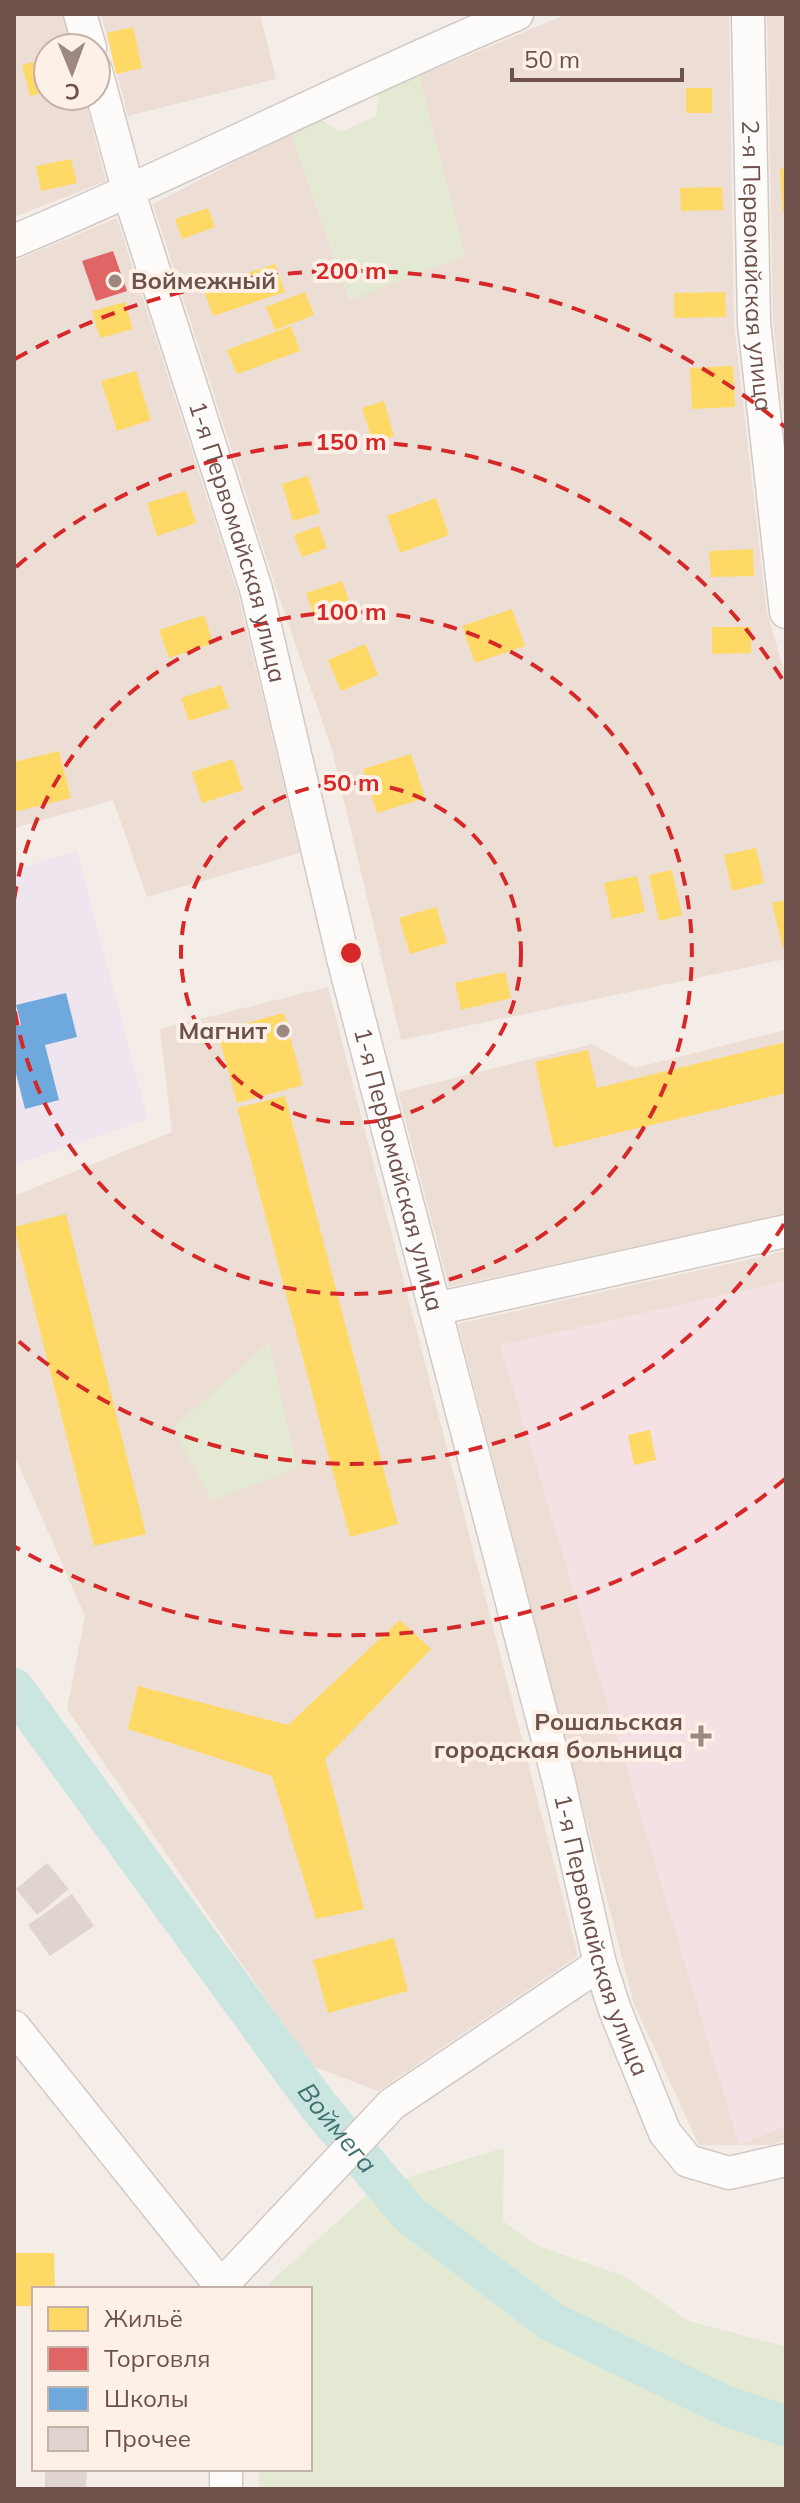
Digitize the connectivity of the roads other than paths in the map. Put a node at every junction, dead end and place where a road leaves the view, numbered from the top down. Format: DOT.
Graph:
graph roads {
  1 [pos="517,14"];
  2 [pos="748,14"];
  3 [pos="107,112"];
  4 [pos="129,193"];
  5 [pos="14,241"];
  6 [pos="786,612"];
  7 [pos="786,1231"];
  8 [pos="435,1309"];
  9 [pos="600,1964"];
  10 [pos="14,2027"];
  11 [pos="786,2160"];
  12 [pos="220,2287"];
  13 [pos="222,2287"];
  1 -- 4 [label="street"];
  2 -- 6 [label="street, 2-я Первомайская улица"];
  3 -- 4 [label="street, 1-я Первомайская улица"];
  4 -- 5 [label="street"];
  4 -- 8 [label="street, 1-я Первомайская улица"];
  7 -- 8 [label="street"];
  8 -- 9 [label="street, 1-я Первомайская улица"];
  9 -- 11 [label="street, 1-я Первомайская улица"];
  9 -- 13 [label="street"];
  10 -- 12 [label="street"];
}
